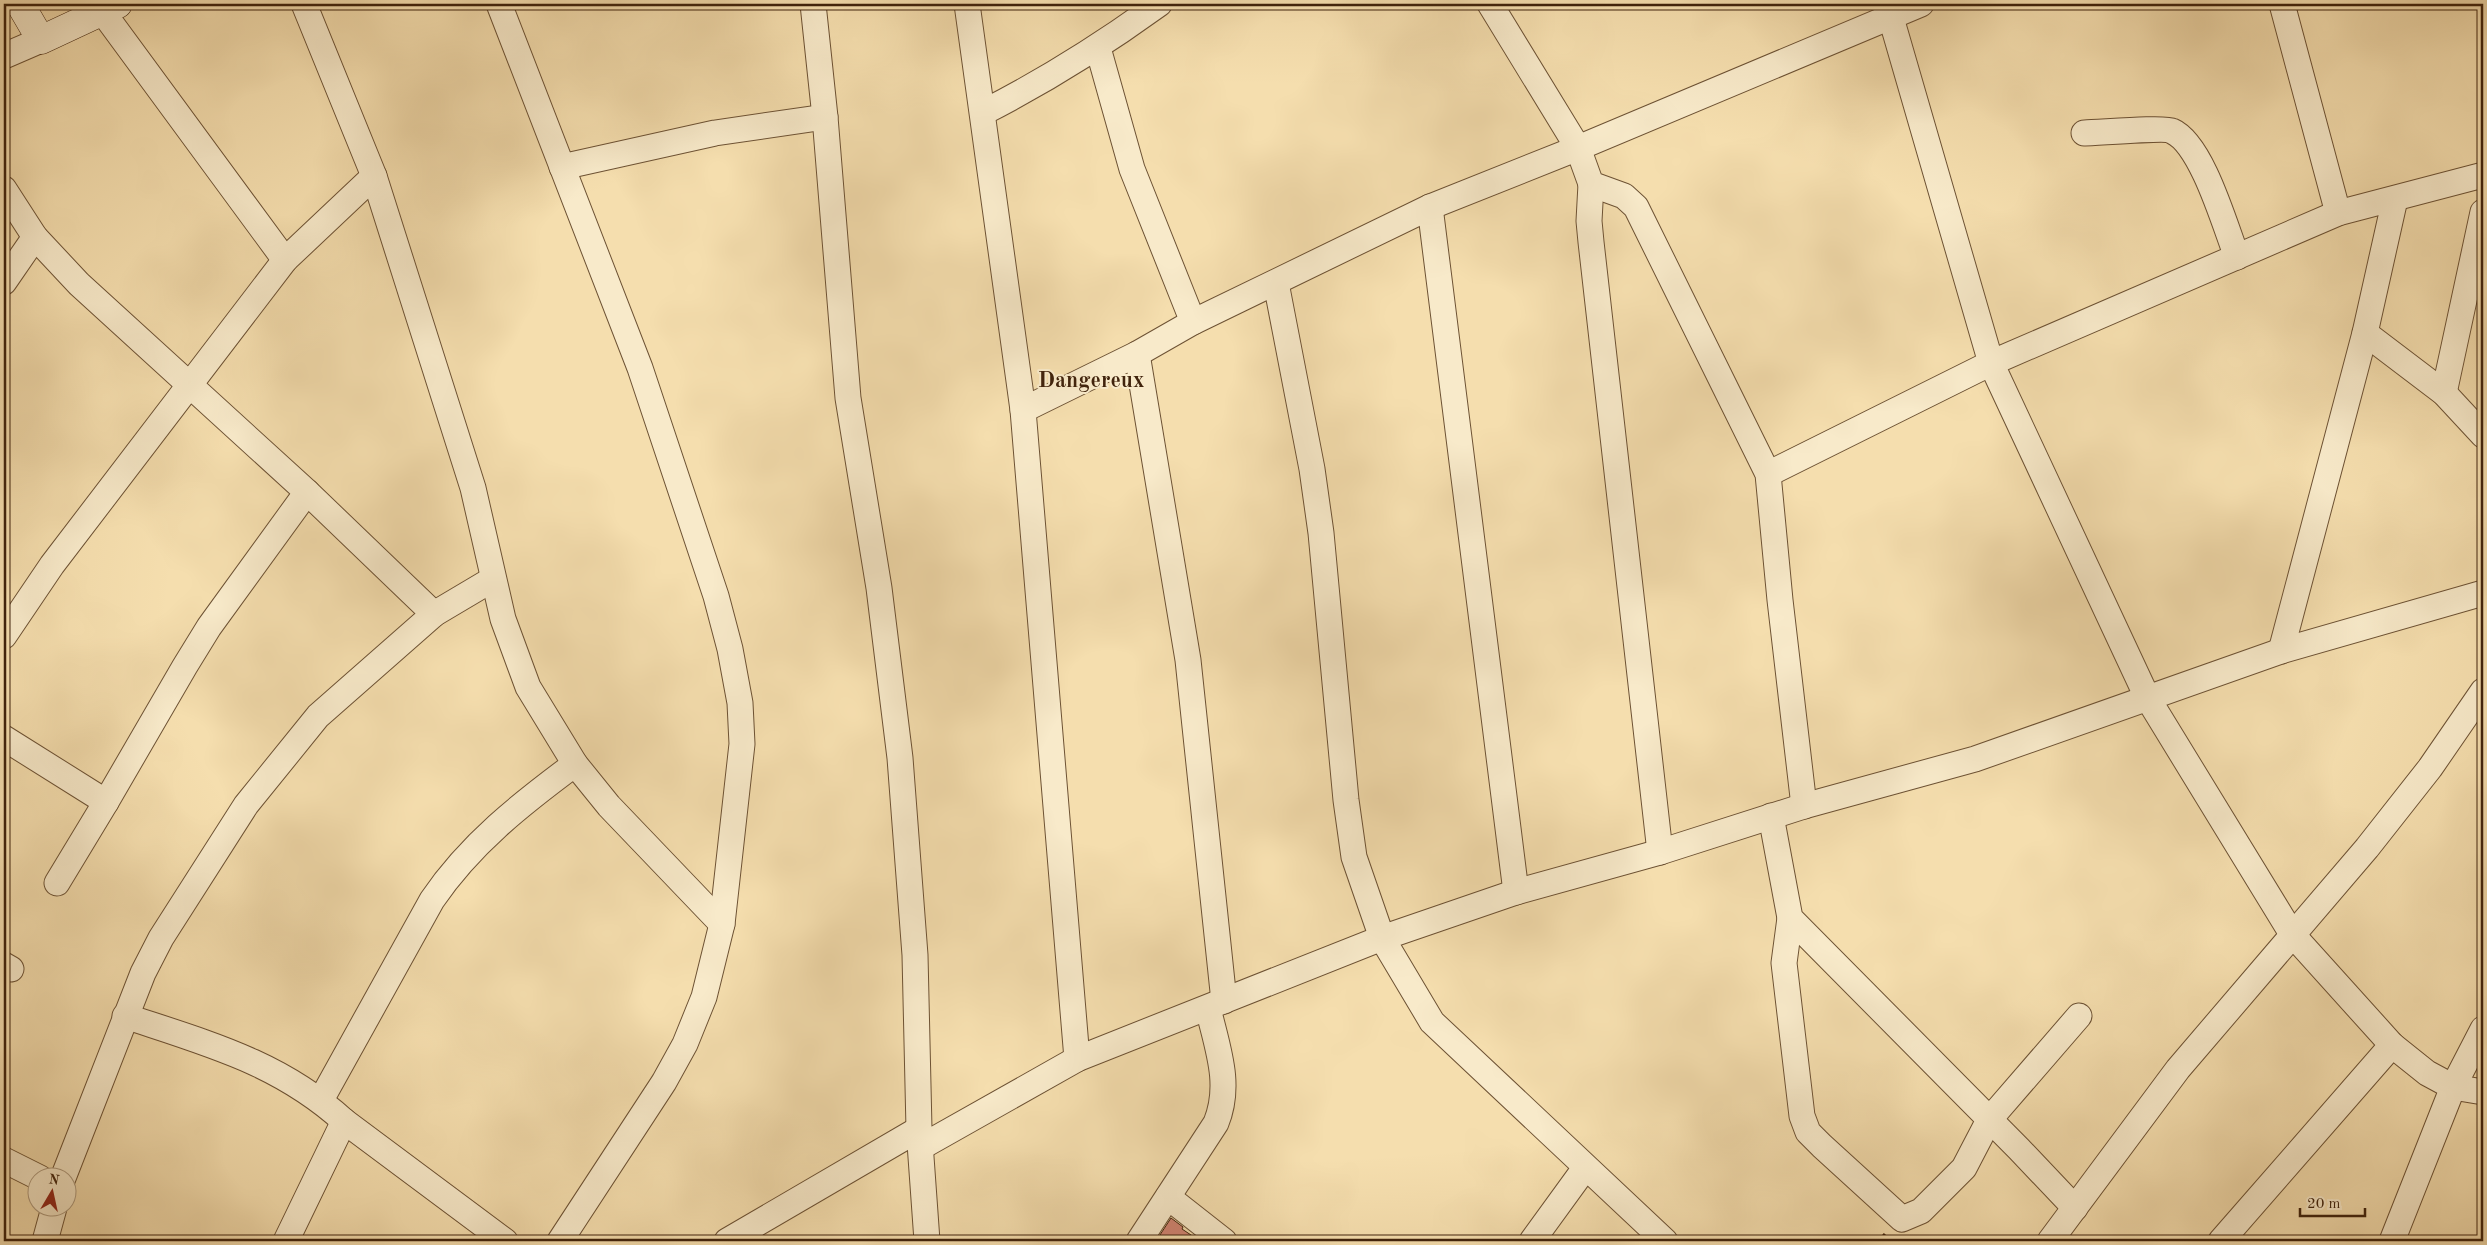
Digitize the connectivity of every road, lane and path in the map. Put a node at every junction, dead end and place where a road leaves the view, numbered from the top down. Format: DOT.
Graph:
graph roads {
  1 [pos="20,4"];
  2 [pos="304,4"];
  3 [pos="499,4"];
  4 [pos="813,4"];
  5 [pos="967,4"];
  6 [pos="1159,4"];
  7 [pos="1490,4"];
  8 [pos="1921,4"];
  9 [pos="2282,4"];
  10 [pos="110,8"];
  11 [pos="1889,10"];
  12 [pos="41,40"];
  13 [pos="1098,48"];
  14 [pos="4,56"];
  15 [pos="984,112"];
  16 [pos="825,118"];
  17 [pos="2084,133"];
  18 [pos="1578,148"];
  19 [pos="562,167"];
  20 [pos="2483,175"];
  21 [pos="374,176"];
  22 [pos="1591,184"];
  23 [pos="4,189"];
  24 [pos="2395,199"];
  25 [pos="1430,207"];
  26 [pos="2483,212"];
  27 [pos="2338,213"];
  28 [pos="35,237"];
  29 [pos="2237,257"];
  30 [pos="285,260"];
  31 [pos="4,282"];
  32 [pos="1276,283"];
  33 [pos="1193,322"];
  34 [pos="2365,333"];
  35 [pos="1137,354"];
  36 [pos="1991,363"];
  37 [pos="188,386"];
  38 [pos="2444,392"];
  39 [pos="1023,410"];
  40 [pos="2483,435"];
  41 [pos="1768,474"];
  42 [pos="306,492"];
  43 [pos="493,579"];
  44 [pos="2483,593"];
  45 [pos="434,614"];
  46 [pos="4,636"];
  47 [pos="2281,651"];
  48 [pos="2483,691"];
  49 [pos="2147,697"];
  50 [pos="4,738"];
  51 [pos="575,764"];
  52 [pos="106,802"];
  53 [pos="1804,806"];
  54 [pos="1771,816"];
  55 [pos="1660,852"];
  56 [pos="57,883"];
  57 [pos="1516,892"];
  58 [pos="1790,918"];
  59 [pos="722,924"];
  60 [pos="2292,934"];
  61 [pos="1382,938"];
  62 [pos="1216,1004"];
  63 [pos="125,1016"];
  64 [pos="2079,1016"];
  65 [pos="2483,1029"];
  66 [pos="2392,1045"];
  67 [pos="1077,1059"];
  68 [pos="2453,1087"];
  69 [pos="2483,1092"];
  70 [pos="321,1100"];
  71 [pos="1989,1120"];
  72 [pos="344,1121"];
  73 [pos="920,1138"];
  74 [pos="4,1160"];
  75 [pos="67,1168"];
  76 [pos="1585,1168"];
  77 [pos="28,1172"];
  78 [pos="1168,1197"];
  79 [pos="2075,1208"];
  80 [pos="51,1218"];
  81 [pos="45,1241"];
  82 [pos="286,1241"];
  83 [pos="505,1241"];
  84 [pos="560,1241"];
  85 [pos="727,1241"];
  86 [pos="927,1241"];
  87 [pos="1139,1241"];
  88 [pos="1224,1241"];
  89 [pos="1532,1241"];
  90 [pos="1665,1241"];
  91 [pos="2050,1241"];
  92 [pos="2221,1241"];
  93 [pos="2392,1241"];
  1 -- 12 [label="main road"];
  2 -- 21 [label="street"];
  3 -- 19 [label="street"];
  4 -- 16 [label="street"];
  5 -- 15 [label="street"];
  6 -- 13 [label="street"];
  7 -- 18 [label="street"];
  8 -- 11 [label="street"];
  9 -- 27 [label="street"];
  10 -- 12 [label="main road"];
  10 -- 30 [label="street"];
  11 -- 18 [label="street"];
  11 -- 36 [label="street"];
  12 -- 14 [label="street"];
  13 -- 15 [label="street"];
  13 -- 33 [label="street"];
  15 -- 39 [label="street"];
  16 -- 19 [label="street"];
  16 -- 73 [label="street"];
  17 -- 29 [label="street"];
  18 -- 22 [label="street"];
  18 -- 25 [label="street"];
  19 -- 59 [label="street"];
  20 -- 24 [label="street"];
  21 -- 30 [label="street"];
  21 -- 43 [label="street"];
  22 -- 41 [label="street"];
  22 -- 55 [label="street"];
  23 -- 28 [label="street"];
  24 -- 27 [label="street"];
  24 -- 34 [label="street"];
  25 -- 32 [label="street"];
  25 -- 57 [label="street"];
  26 -- 38 [label="street"];
  27 -- 29 [label="street"];
  28 -- 31 [label="street"];
  28 -- 37 [label="street"];
  29 -- 36 [label="street"];
  30 -- 37 [label="street"];
  32 -- 33 [label="street"];
  32 -- 61 [label="street"];
  33 -- 35 [label="street"];
  34 -- 38 [label="street"];
  34 -- 47 [label="street"];
  35 -- 39 [label="street"];
  35 -- 62 [label="street"];
  36 -- 41 [label="street"];
  36 -- 49 [label="street"];
  37 -- 42 [label="street"];
  37 -- 46 [label="street"];
  38 -- 40 [label="street"];
  39 -- 67 [label="street"];
  41 -- 53 [label="street"];
  42 -- 45 [label="street"];
  42 -- 52 [label="street"];
  43 -- 45 [label="street"];
  43 -- 51 [label="street"];
  44 -- 47 [label="street"];
  45 -- 63 [label="street"];
  47 -- 49 [label="street"];
  48 -- 60 [label="street"];
  49 -- 53 [label="street"];
  49 -- 60 [label="street"];
  50 -- 52 [label="street"];
  51 -- 59 [label="street"];
  51 -- 70 [label="street"];
  52 -- 56 [label="street"];
  53 -- 54 [label="street"];
  54 -- 55 [label="street"];
  54 -- 58 [label="street"];
  55 -- 57 [label="street"];
  57 -- 61 [label="street"];
  58 -- 71 [label="street"];
  58 -- 71 [label="street"];
  59 -- 84 [label="street"];
  60 -- 66 [label="street"];
  60 -- 79 [label="street"];
  61 -- 62 [label="street"];
  61 -- 76 [label="street"];
  62 -- 67 [label="street"];
  62 -- 78 [label="street"];
  63 -- 70 [label="street"];
  63 -- 75 [label="street"];
  64 -- 71 [label="street"];
  65 -- 68 [label="street"];
  66 -- 68 [label="street"];
  66 -- 92 [label="street"];
  67 -- 73 [label="street"];
  68 -- 69 [label="street"];
  68 -- 93 [label="street"];
  70 -- 72 [label="street"];
  71 -- 79 [label="street"];
  72 -- 82 [label="street"];
  72 -- 83 [label="street"];
  73 -- 85 [label="street"];
  73 -- 86 [label="street"];
  74 -- 77 [label="street"];
  76 -- 89 [label="street"];
  76 -- 90 [label="street"];
  78 -- 87 [label="street"];
  78 -- 88 [label="street"];
  79 -- 91 [label="street"];
  80 -- 81 [label="street"];
}
